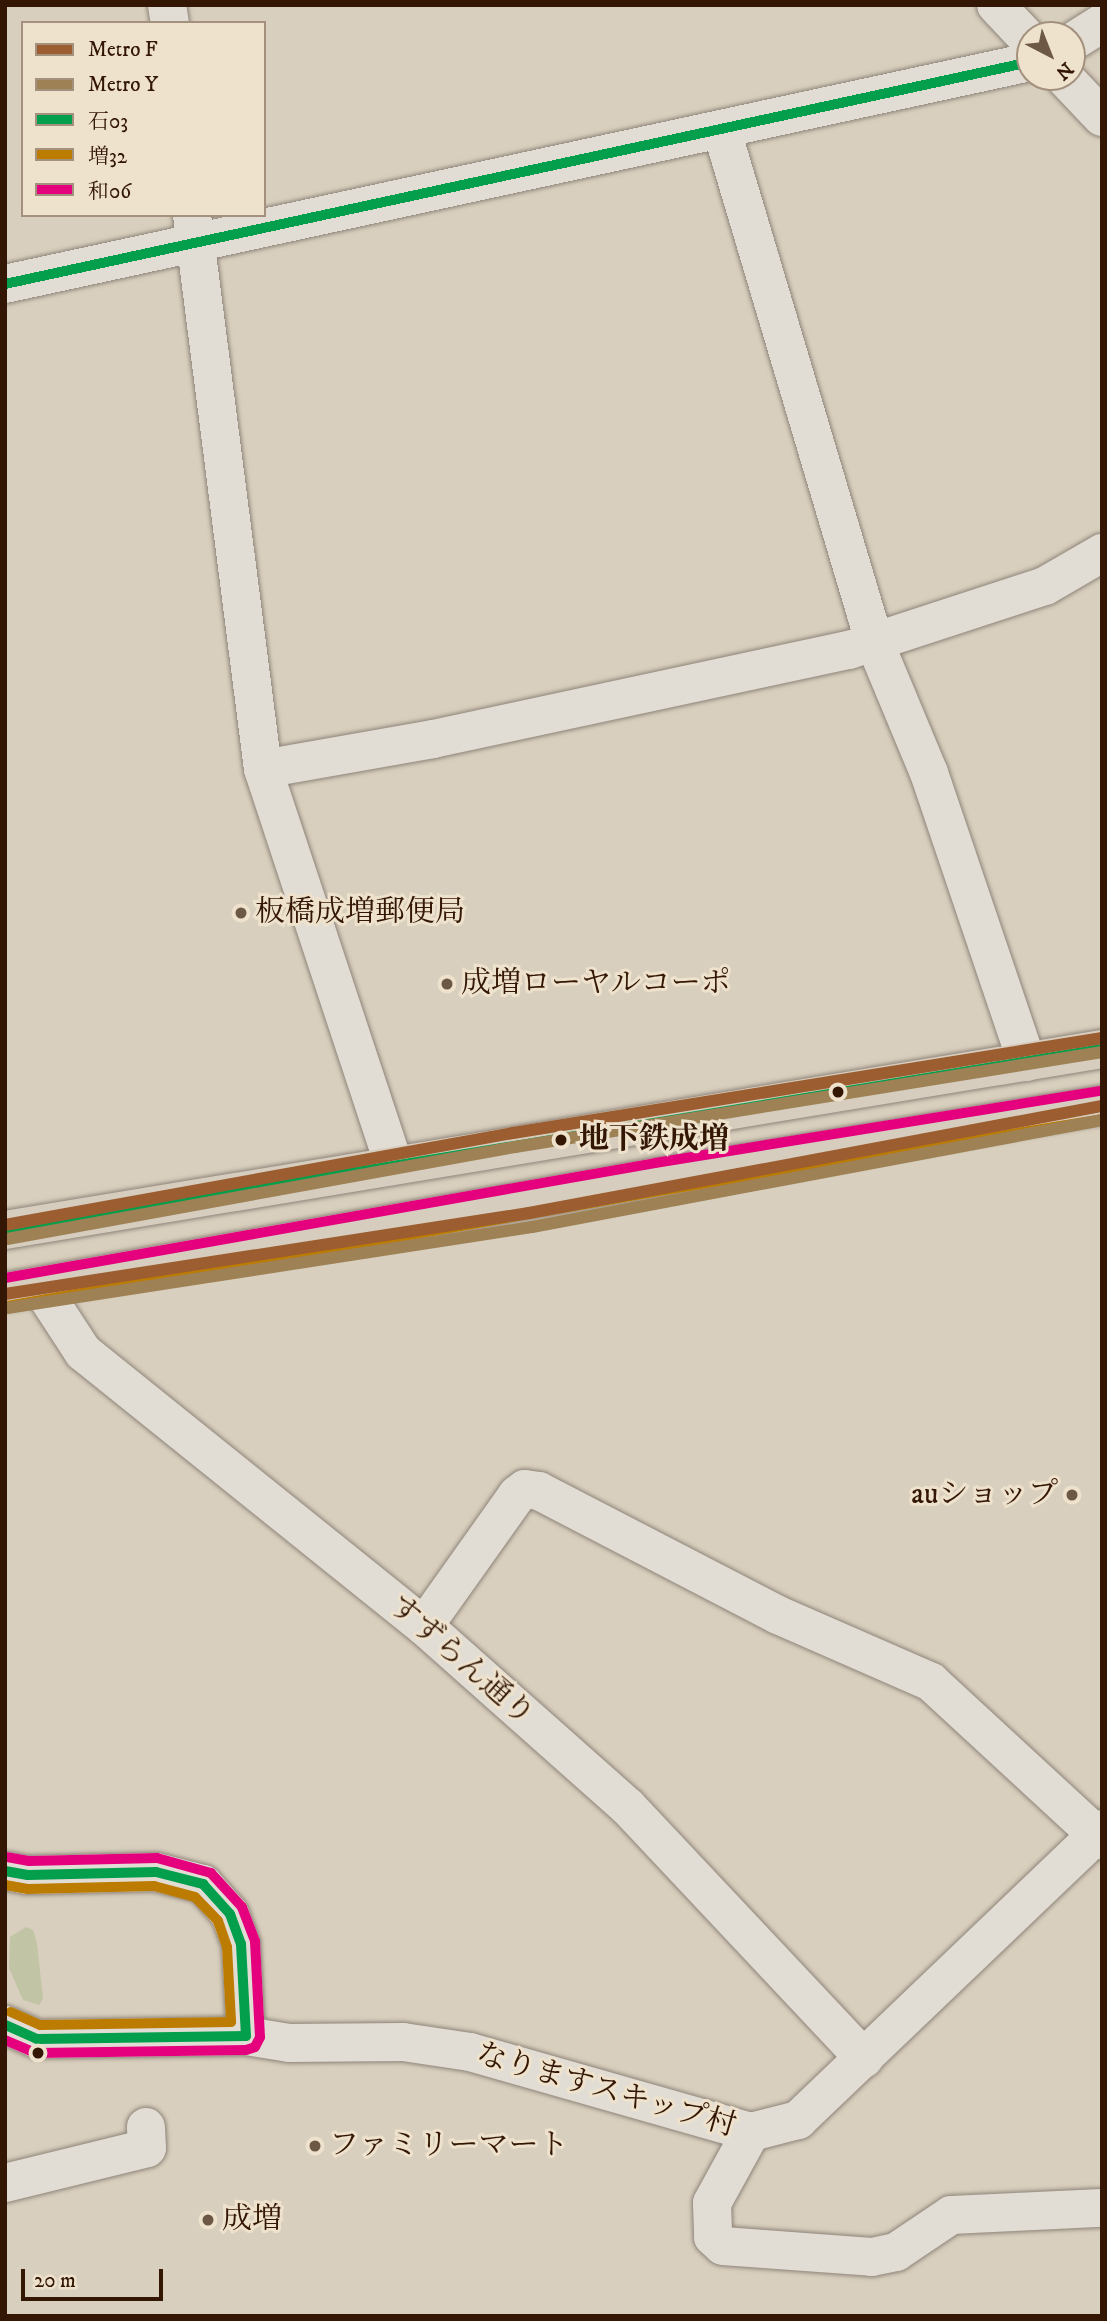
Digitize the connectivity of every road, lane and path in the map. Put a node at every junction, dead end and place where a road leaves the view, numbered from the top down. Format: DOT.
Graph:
graph roads {
  1 [pos="996,5"];
  2 [pos="1102,23"];
  3 [pos="1016,26"];
  4 [pos="1086,33"];
  5 [pos="1016,65"];
  6 [pos="1077,91"];
  7 [pos="1102,117"];
  8 [pos="722,131"];
  9 [pos="266,215"];
  10 [pos="254,217"];
  11 [pos="194,228"];
  12 [pos="5,284"];
  13 [pos="1102,552"];
  14 [pos="874,640"];
  15 [pos="263,769"];
  16 [pos="1102,1049"];
  17 [pos="1027,1062"];
  18 [pos="1102,1105"];
  19 [pos="393,1163"];
  20 [pos="5,1230"];
  21 [pos="23,1289"];
  22 [pos="424,1626"];
  23 [pos="1099,1836"];
  24 [pos="13,1881"];
  25 [pos="5,2025"];
  26 [pos="246,2036"];
  27 [pos="864,2058"];
  28 [pos="146,2127"];
  29 [pos="751,2132"];
  30 [pos="5,2183"];
  31 [pos="1102,2208"];
  1 -- 3 [label="street"];
  2 -- 4 [label="street"];
  5 -- 8 [label="street"];
  6 -- 7 [label="street"];
  8 -- 9 [label="street"];
  8 -- 14 [label="street"];
  10 -- 11 [label="street"];
  11 -- 12 [label="street"];
  11 -- 15 [label="street"];
  13 -- 14 [label="street"];
  14 -- 15 [label="street"];
  14 -- 17 [label="street"];
  15 -- 19 [label="street"];
  16 -- 17 [label="highway"];
  17 -- 19 [label="highway"];
  18 -- 21 [label="highway"];
  19 -- 20 [label="highway"];
  21 -- 22 [label="street, すずらん通り"];
  22 -- 23 [label="street"];
  22 -- 27 [label="street, すずらん通り"];
  23 -- 27 [label="street, なりますスキップ村"];
  24 -- 26 [label="street"];
  25 -- 26 [label="street, なりますスキップ村"];
  26 -- 29 [label="street, なりますスキップ村"];
  27 -- 29 [label="street, なりますスキップ村"];
  28 -- 30 [label="street"];
  29 -- 31 [label="street"];
}
